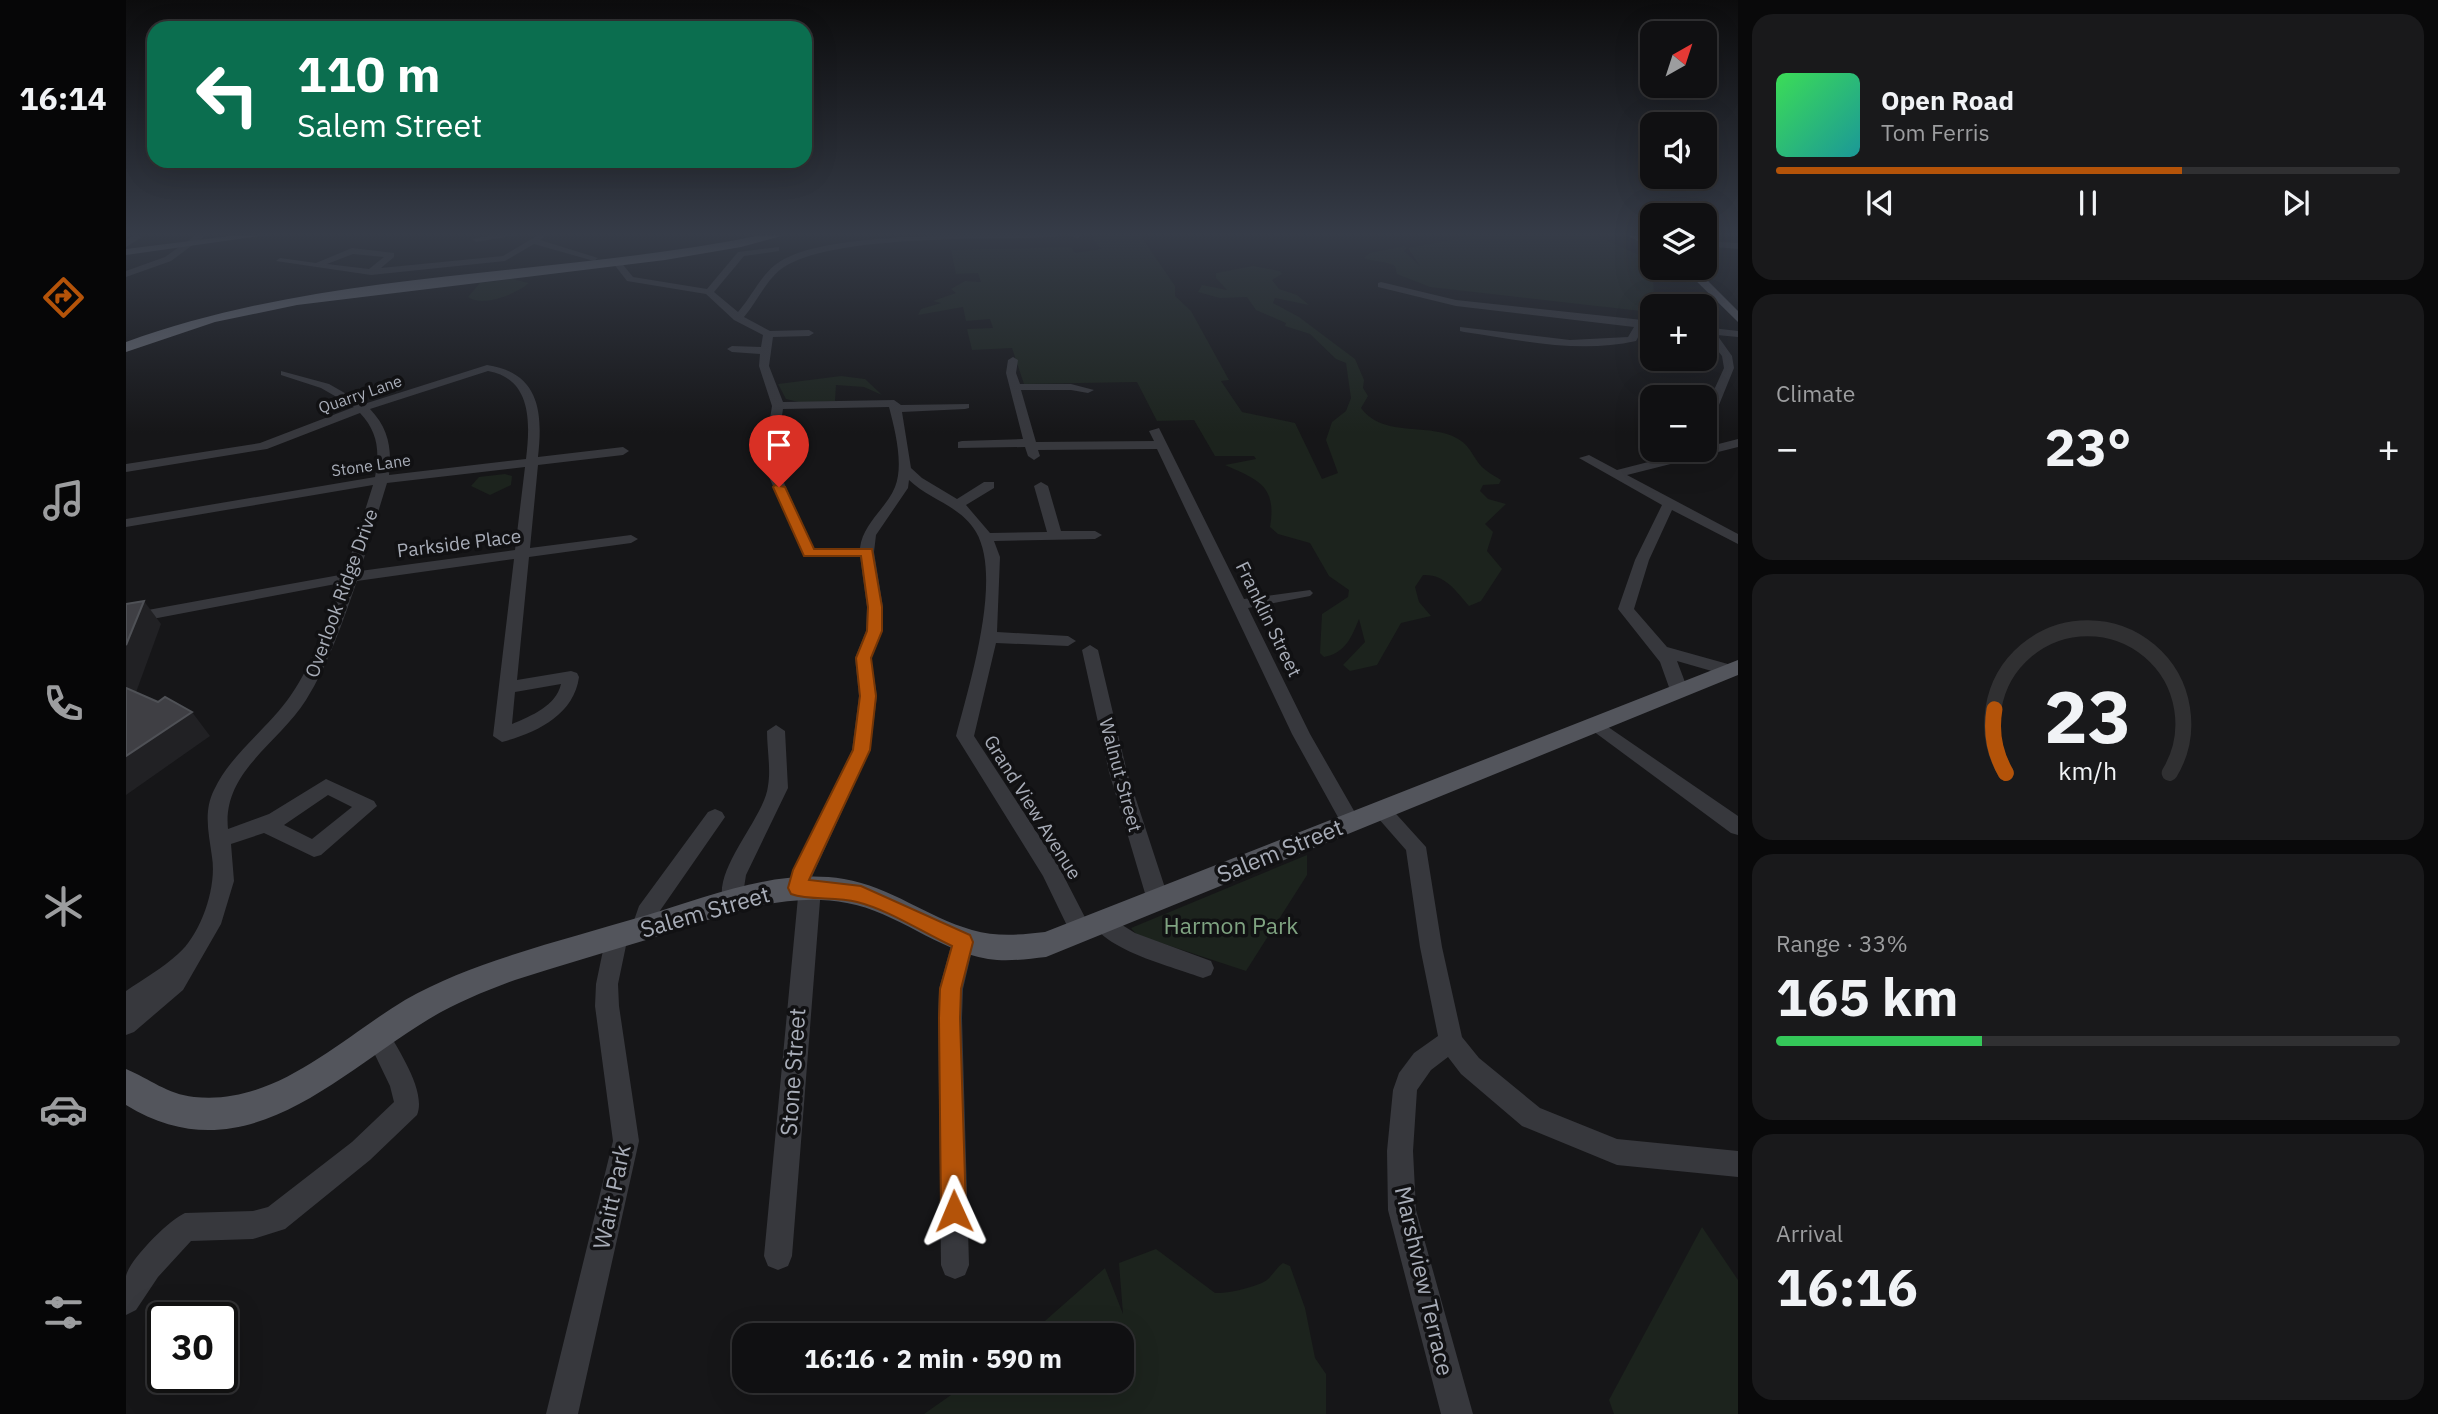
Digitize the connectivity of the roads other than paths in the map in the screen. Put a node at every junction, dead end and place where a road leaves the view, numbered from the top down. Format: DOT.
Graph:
graph roads {
  1 [pos="272,301"];
  2 [pos="289,301"];
  3 [pos="719,301"];
  4 [pos="751,301"];
  5 [pos="1451,301"];
  6 [pos="1731,305"];
  7 [pos="738,318"];
  8 [pos="1738,318"];
  9 [pos="1638,322"];
  10 [pos="1464,329"];
  11 [pos="1717,331"];
  12 [pos="809,333"];
  13 [pos="768,334"];
  14 [pos="1738,334"];
  15 [pos="1717,343"];
  16 [pos="126,344"];
  17 [pos="732,349"];
  18 [pos="767,351"];
  19 [pos="1013,360"];
  20 [pos="1733,371"];
  21 [pos="285,373"];
  22 [pos="1016,387"];
  23 [pos="1088,390"];
  24 [pos="1717,401"];
  25 [pos="778,406"];
  26 [pos="965,406"];
  27 [pos="362,408"];
  28 [pos="895,409"];
  29 [pos="1738,443"];
  30 [pos="962,445"];
  31 [pos="1717,447"];
  32 [pos="1032,448"];
  33 [pos="623,451"];
  34 [pos="1585,458"];
  35 [pos="534,462"];
  36 [pos="1659,462"];
  37 [pos="126,468"];
  38 [pos="905,469"];
  39 [pos="1618,474"];
  40 [pos="380,480"];
  41 [pos="989,485"];
  42 [pos="1041,486"];
  43 [pos="1673,504"];
  44 [pos="957,505"];
  45 [pos="126,523"];
  46 [pos="1096,535"];
  47 [pos="1055,536"];
  48 [pos="987,537"];
  49 [pos="1737,538"];
  50 [pos="631,539"];
  51 [pos="867,552"];
  52 [pos="523,555"];
  53 [pos="349,577"];
  54 [pos="1305,593"];
  55 [pos="1239,605"];
  56 [pos="126,619"];
  57 [pos="989,637"];
  58 [pos="1068,641"];
  59 [pos="1090,650"];
  60 [pos="1660,651"];
  61 [pos="1734,669"];
  62 [pos="508,687"];
  63 [pos="1679,690"];
  64 [pos="1595,724"];
  65 [pos="776,731"];
  66 [pos="1381,810"];
  67 [pos="715,817"];
  68 [pos="1352,823"];
  69 [pos="268,826"];
  70 [pos="1738,827"];
  71 [pos="218,840"];
  72 [pos="804,888"];
  73 [pos="1158,900"];
  74 [pos="733,901"];
  75 [pos="1092,926"];
  76 [pos="629,933"];
  77 [pos="963,942"];
  78 [pos="187,960"];
  79 [pos="1203,968"];
  80 [pos="126,1004"];
  81 [pos="126,1024"];
  82 [pos="377,1034"];
  83 [pos="1451,1042"];
  84 [pos="126,1085"];
  85 [pos="1738,1164"];
  86 [pos="778,1256"];
  87 [pos="955,1265"];
  88 [pos="126,1300"];
  89 [pos="562,1414"];
  90 [pos="1457,1414"];
  1 -- 16 [label="highway"];
  2 -- 16 [label="highway"];
  3 -- 7 [label="street"];
  4 -- 7 [label="street"];
  5 -- 9 [label="street"];
  6 -- 8 [label="main road"];
  7 -- 13 [label="street"];
  9 -- 10 [label="street"];
  11 -- 14 [label="street"];
  12 -- 13 [label="street"];
  13 -- 18 [label="street"];
  15 -- 20 [label="street"];
  17 -- 18 [label="street"];
  18 -- 25 [label="street"];
  19 -- 22 [label="street"];
  20 -- 24 [label="street"];
  21 -- 27 [label="street, Overlook Ridge Drive"];
  22 -- 23 [label="street"];
  22 -- 32 [label="street"];
  25 -- 28 [label="street"];
  25 -- 51 [label="street"];
  26 -- 28 [label="street"];
  27 -- 35 [label="street, Quarry Lane"];
  27 -- 37 [label="street, Quarry Lane"];
  27 -- 40 [label="street, Overlook Ridge Drive"];
  28 -- 38 [label="street"];
  29 -- 31 [label="street"];
  30 -- 32 [label="street"];
  32 -- 55 [label="street, Franklin Street"];
  33 -- 35 [label="street, Stone Lane"];
  34 -- 39 [label="street"];
  35 -- 40 [label="street, Stone Lane"];
  35 -- 52 [label="street"];
  36 -- 39 [label="street"];
  38 -- 44 [label="street"];
  38 -- 51 [label="street"];
  39 -- 43 [label="street"];
  40 -- 45 [label="street, Stone Lane"];
  40 -- 53 [label="street, Overlook Ridge Drive"];
  41 -- 44 [label="street"];
  42 -- 47 [label="street"];
  43 -- 49 [label="street"];
  43 -- 60 [label="street"];
  44 -- 48 [label="street"];
  46 -- 47 [label="street"];
  47 -- 48 [label="street"];
  48 -- 57 [label="street, Grand View Avenue"];
  50 -- 52 [label="street, Parkside Place"];
  51 -- 72 [label="street, Stone Street"];
  52 -- 53 [label="street, Parkside Place"];
  52 -- 62 [label="street"];
  53 -- 56 [label="street, Parkside Place"];
  53 -- 71 [label="street, Overlook Ridge Drive"];
  54 -- 55 [label="street"];
  55 -- 68 [label="street, Franklin Street"];
  57 -- 58 [label="street"];
  57 -- 75 [label="street, Grand View Avenue"];
  59 -- 73 [label="street, Walnut Street"];
  60 -- 61 [label="street"];
  60 -- 63 [label="street"];
  61 -- 63 [label="main road, Salem Street"];
  62 -- 62 [label="street"];
  63 -- 64 [label="main road, Salem Street"];
  64 -- 66 [label="main road, Salem Street"];
  64 -- 70 [label="street"];
  65 -- 74 [label="street"];
  66 -- 68 [label="main road, Salem Street"];
  66 -- 83 [label="street"];
  67 -- 76 [label="street, Waitt Park"];
  68 -- 73 [label="main road, Salem Street"];
  69 -- 71 [label="street"];
  71 -- 78 [label="street, Overlook Ridge Drive"];
  72 -- 74 [label="main road, Salem Street"];
  72 -- 77 [label="main road, Salem Street"];
  72 -- 86 [label="street, Stone Street"];
  73 -- 75 [label="main road, Salem Street"];
  74 -- 76 [label="main road, Salem Street"];
  75 -- 77 [label="main road, Salem Street"];
  75 -- 79 [label="street"];
  76 -- 82 [label="main road, Salem Street"];
  76 -- 89 [label="street, Waitt Park"];
  77 -- 87 [label="street"];
  78 -- 80 [label="street, Overlook Ridge Drive"];
  78 -- 81 [label="street, Overlook Ridge Drive"];
  82 -- 84 [label="main road, Salem Street"];
  82 -- 88 [label="street"];
  83 -- 85 [label="street"];
  83 -- 90 [label="street, Marshview Terrace"];
}
